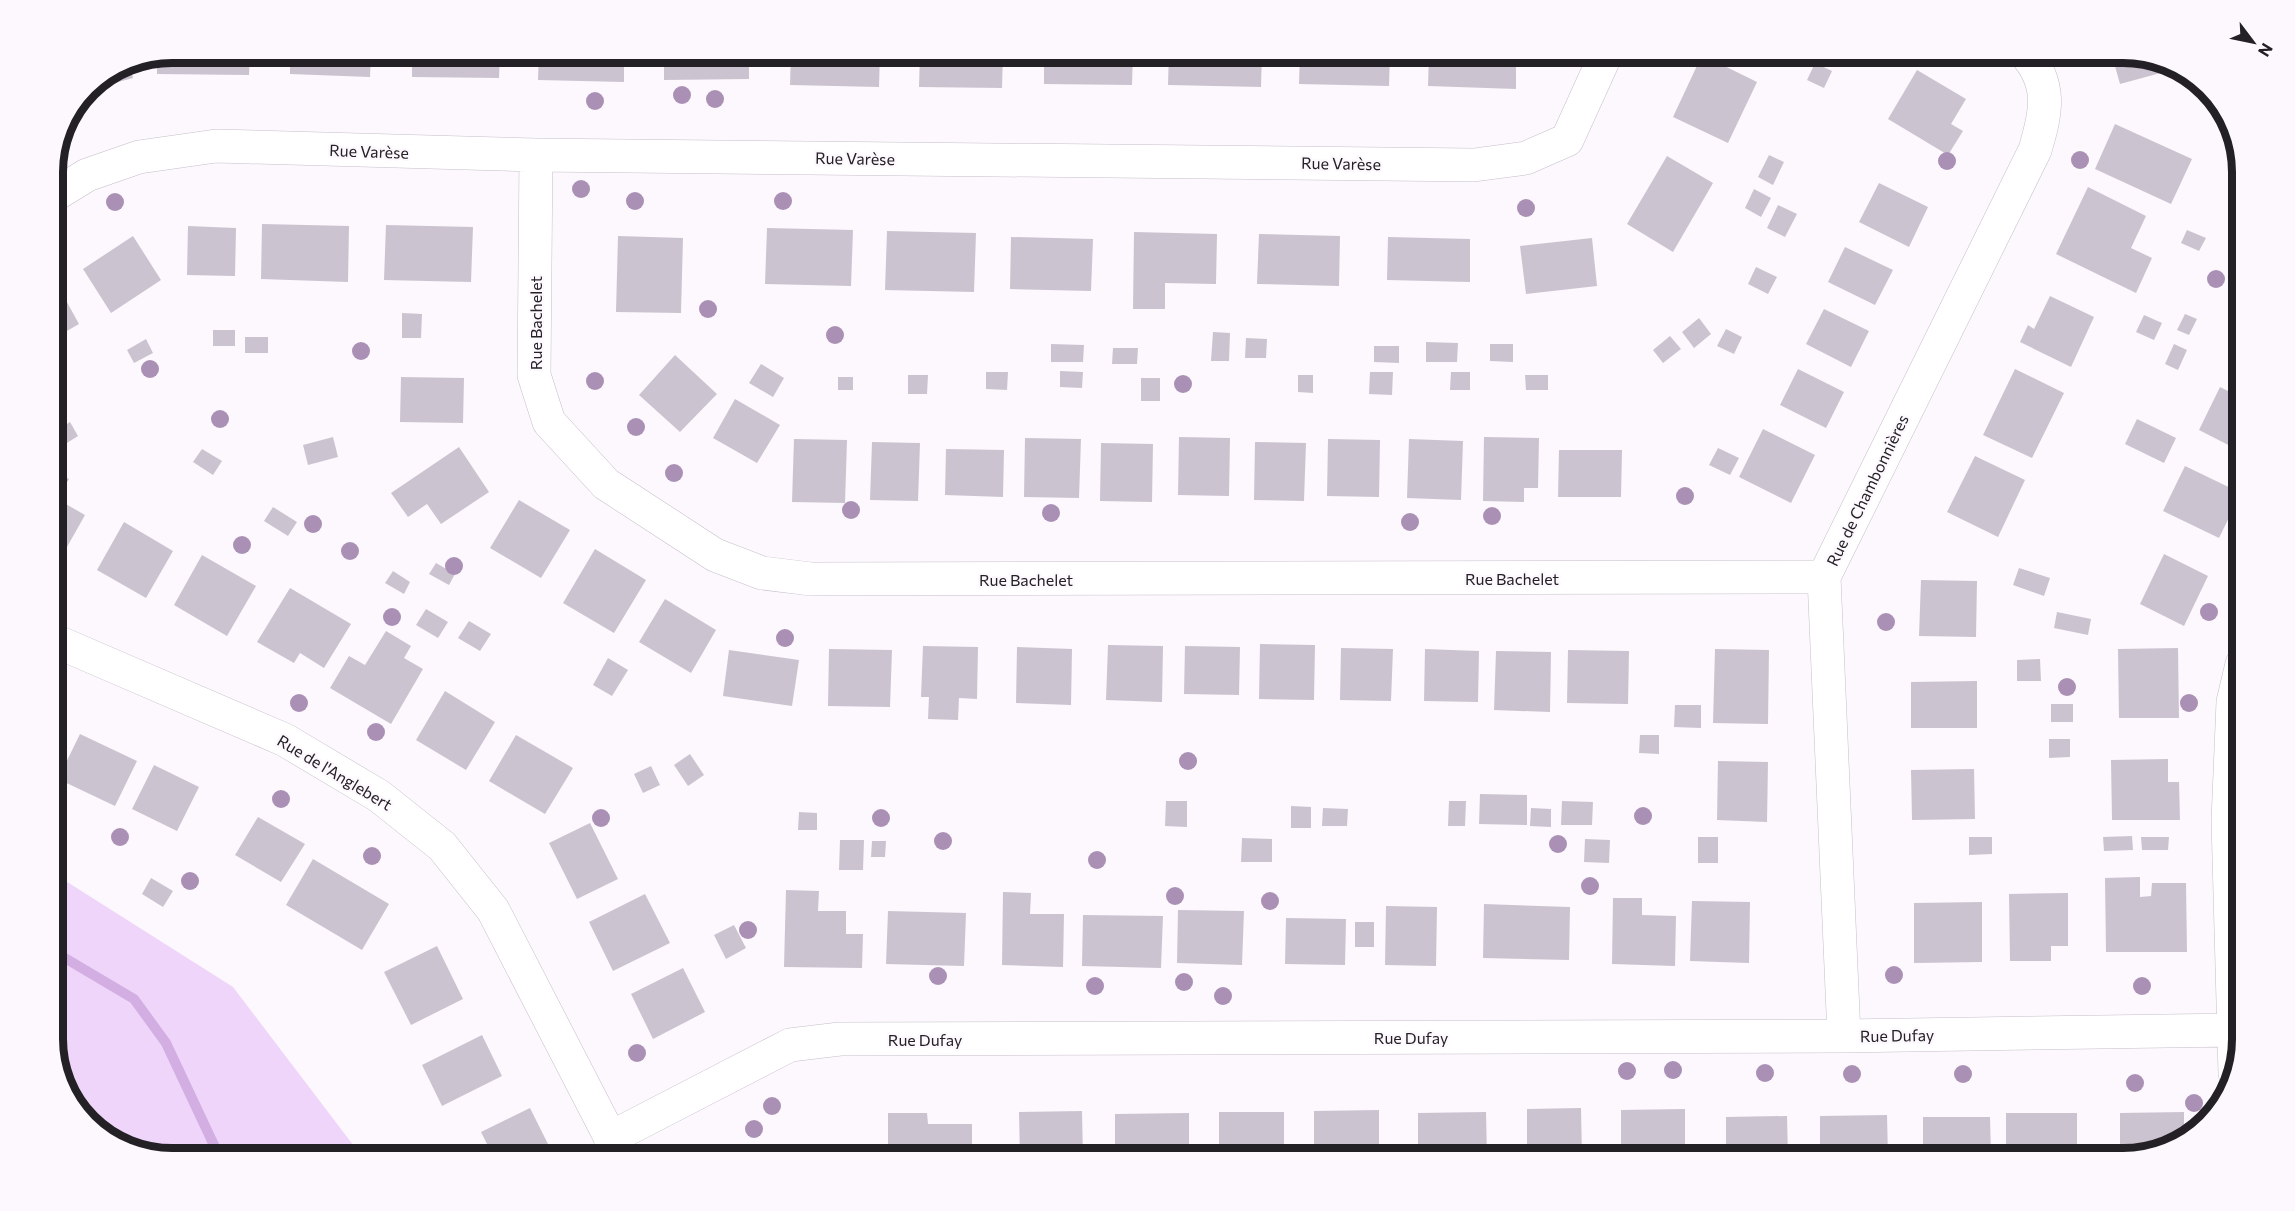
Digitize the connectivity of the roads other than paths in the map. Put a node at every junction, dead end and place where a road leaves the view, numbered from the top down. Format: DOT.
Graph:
graph roads {
  1 [pos="1602,63"];
  2 [pos="2034,63"];
  3 [pos="536,155"];
  4 [pos="63,190"];
  5 [pos="1824,577"];
  6 [pos="63,644"];
  7 [pos="2232,742"];
  8 [pos="2232,960"];
  9 [pos="2232,1030"];
  10 [pos="1844,1036"];
  11 [pos="615,1148"];
  1 -- 3 [label="street, Rue Varèse"];
  2 -- 5 [label="street, Rue de Chambonnières"];
  3 -- 4 [label="street, Rue Varèse"];
  3 -- 5 [label="street, Rue Bachelet"];
  5 -- 10 [label="street, Rue de Chambonnières"];
  6 -- 11 [label="street, Rue de l'Anglebert"];
  7 -- 8 [label="street"];
  9 -- 10 [label="street, Rue Dufay"];
  10 -- 11 [label="street, Rue Dufay"];
}
